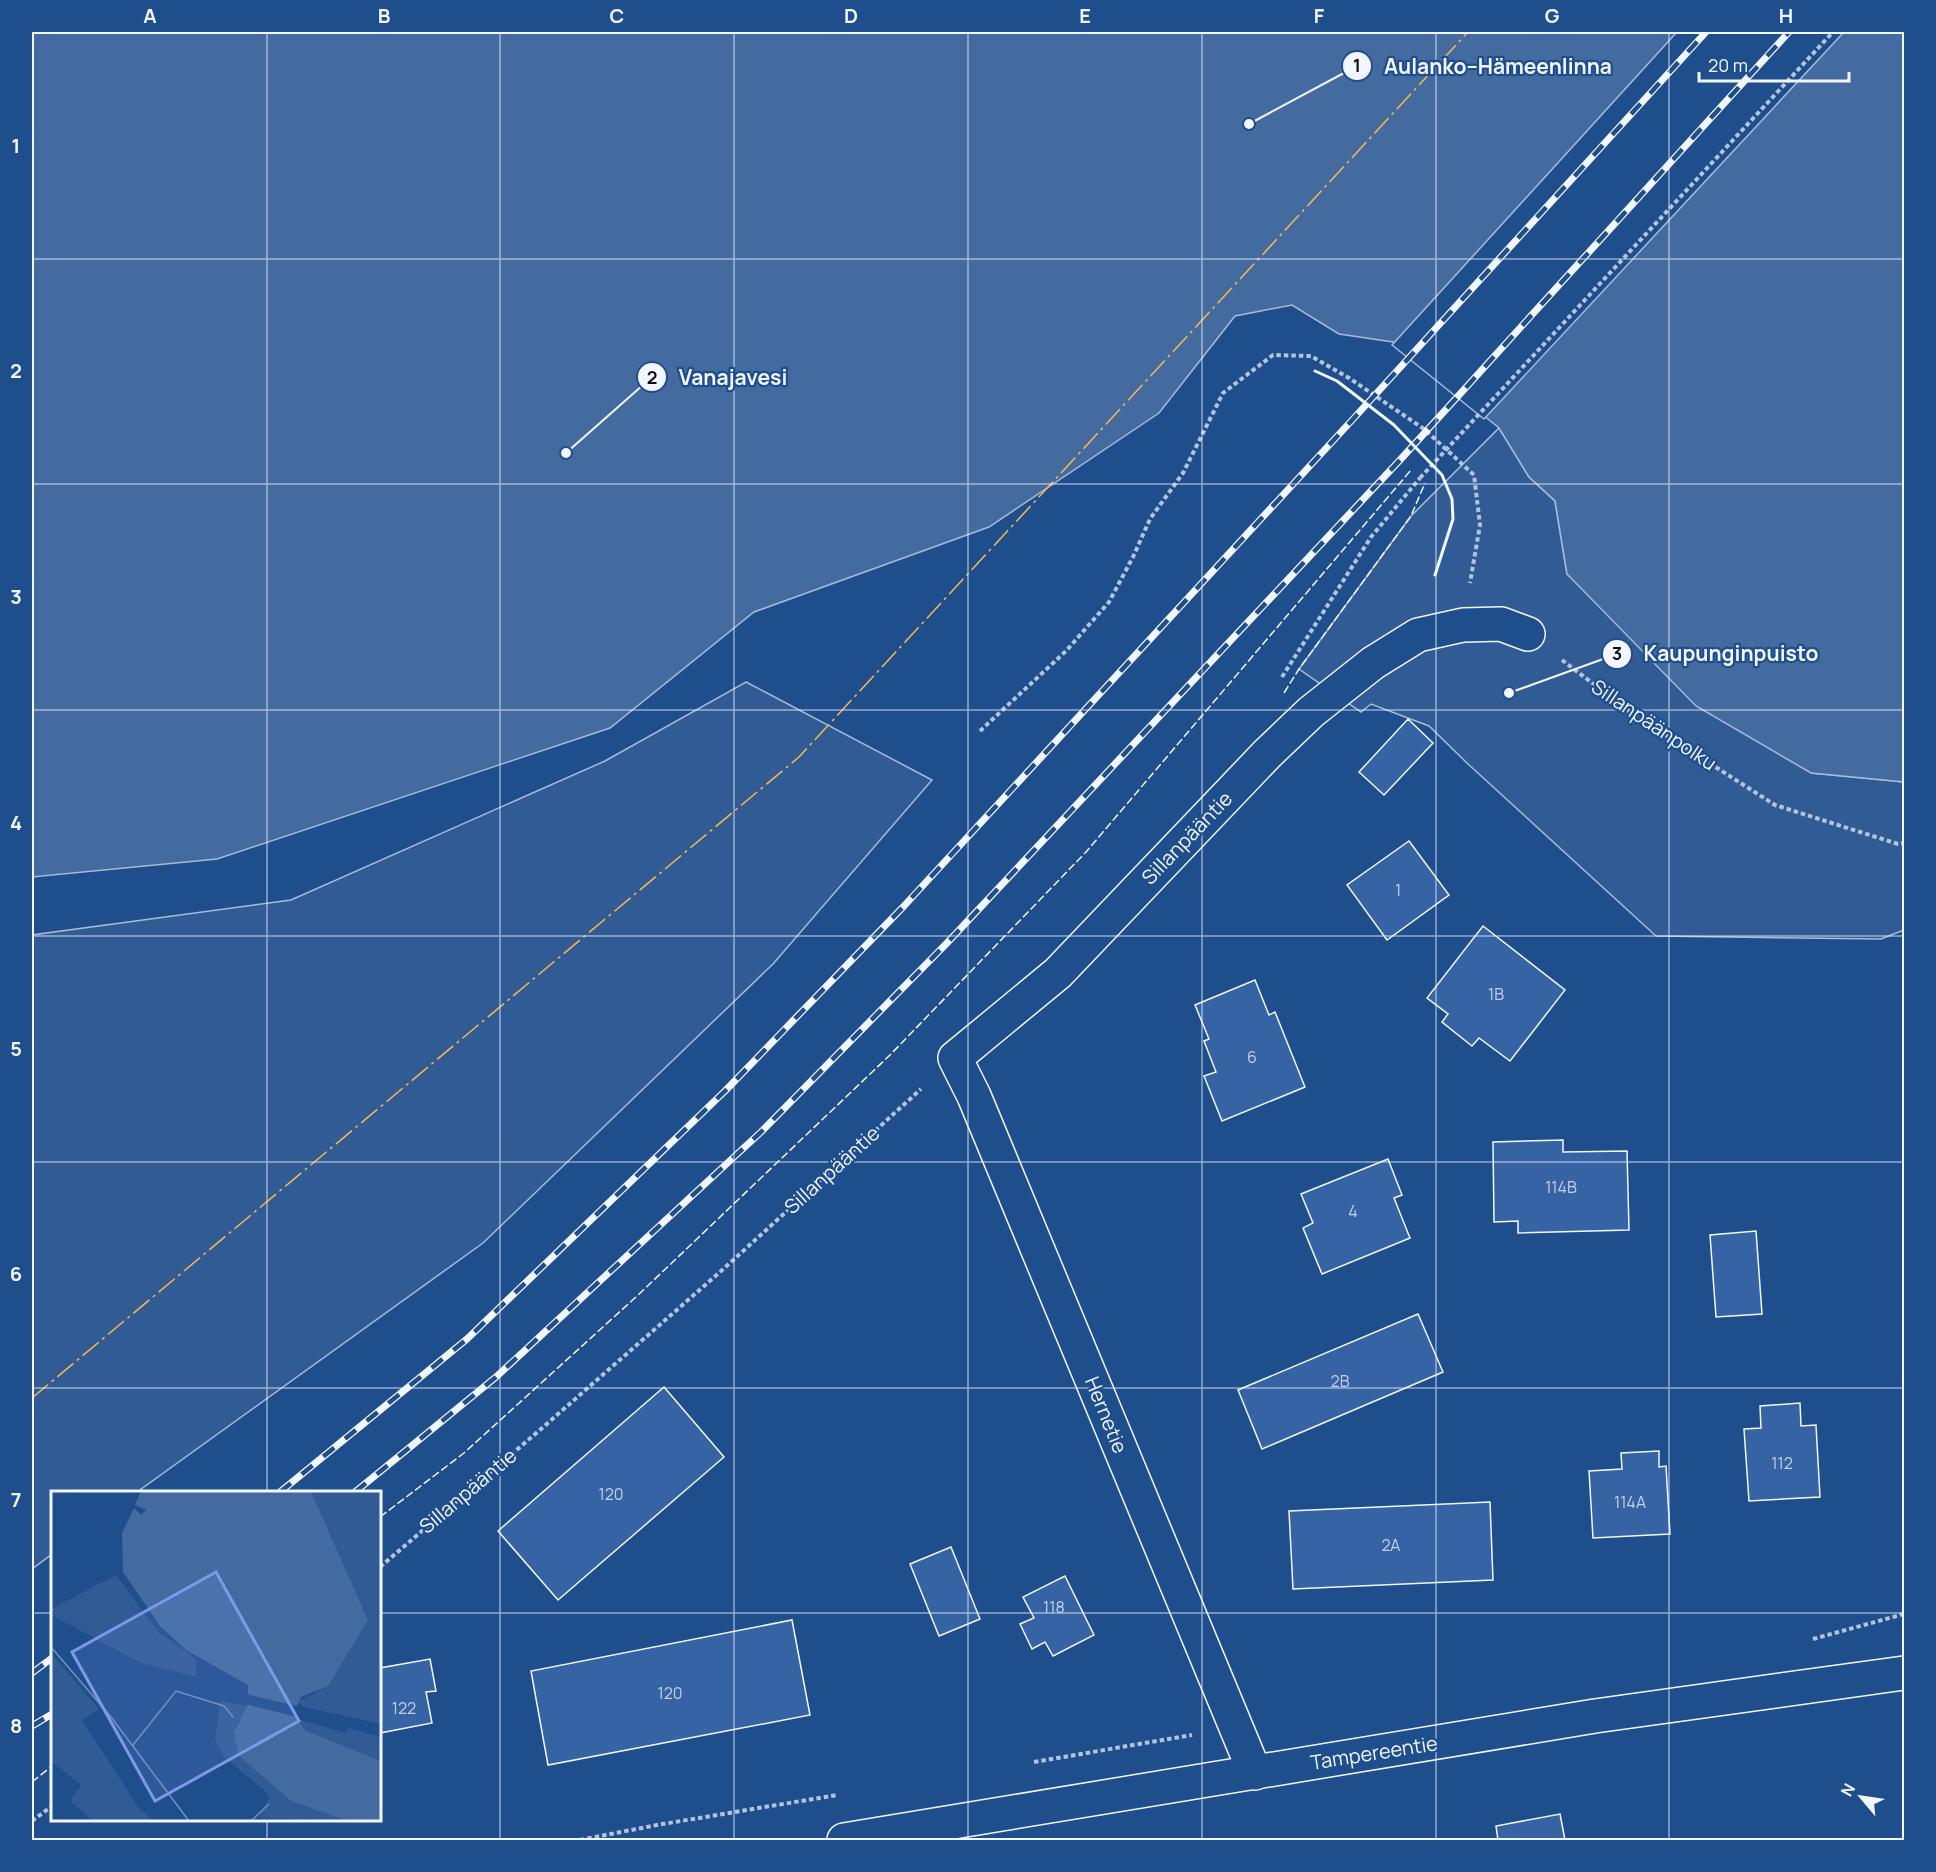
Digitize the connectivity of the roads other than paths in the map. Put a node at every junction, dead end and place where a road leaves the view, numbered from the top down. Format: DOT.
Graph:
graph roads {
  1 [pos="1528,634"];
  2 [pos="955,1058"];
  3 [pos="1905,1673"];
  4 [pos="1255,1773"];
  5 [pos="844,1840"];
  1 -- 2 [label="street, Sillanpääntie"];
  2 -- 4 [label="street, Hernetie"];
  3 -- 4 [label="street, Tampereentie"];
  4 -- 5 [label="street, Tampereentie"];
}
